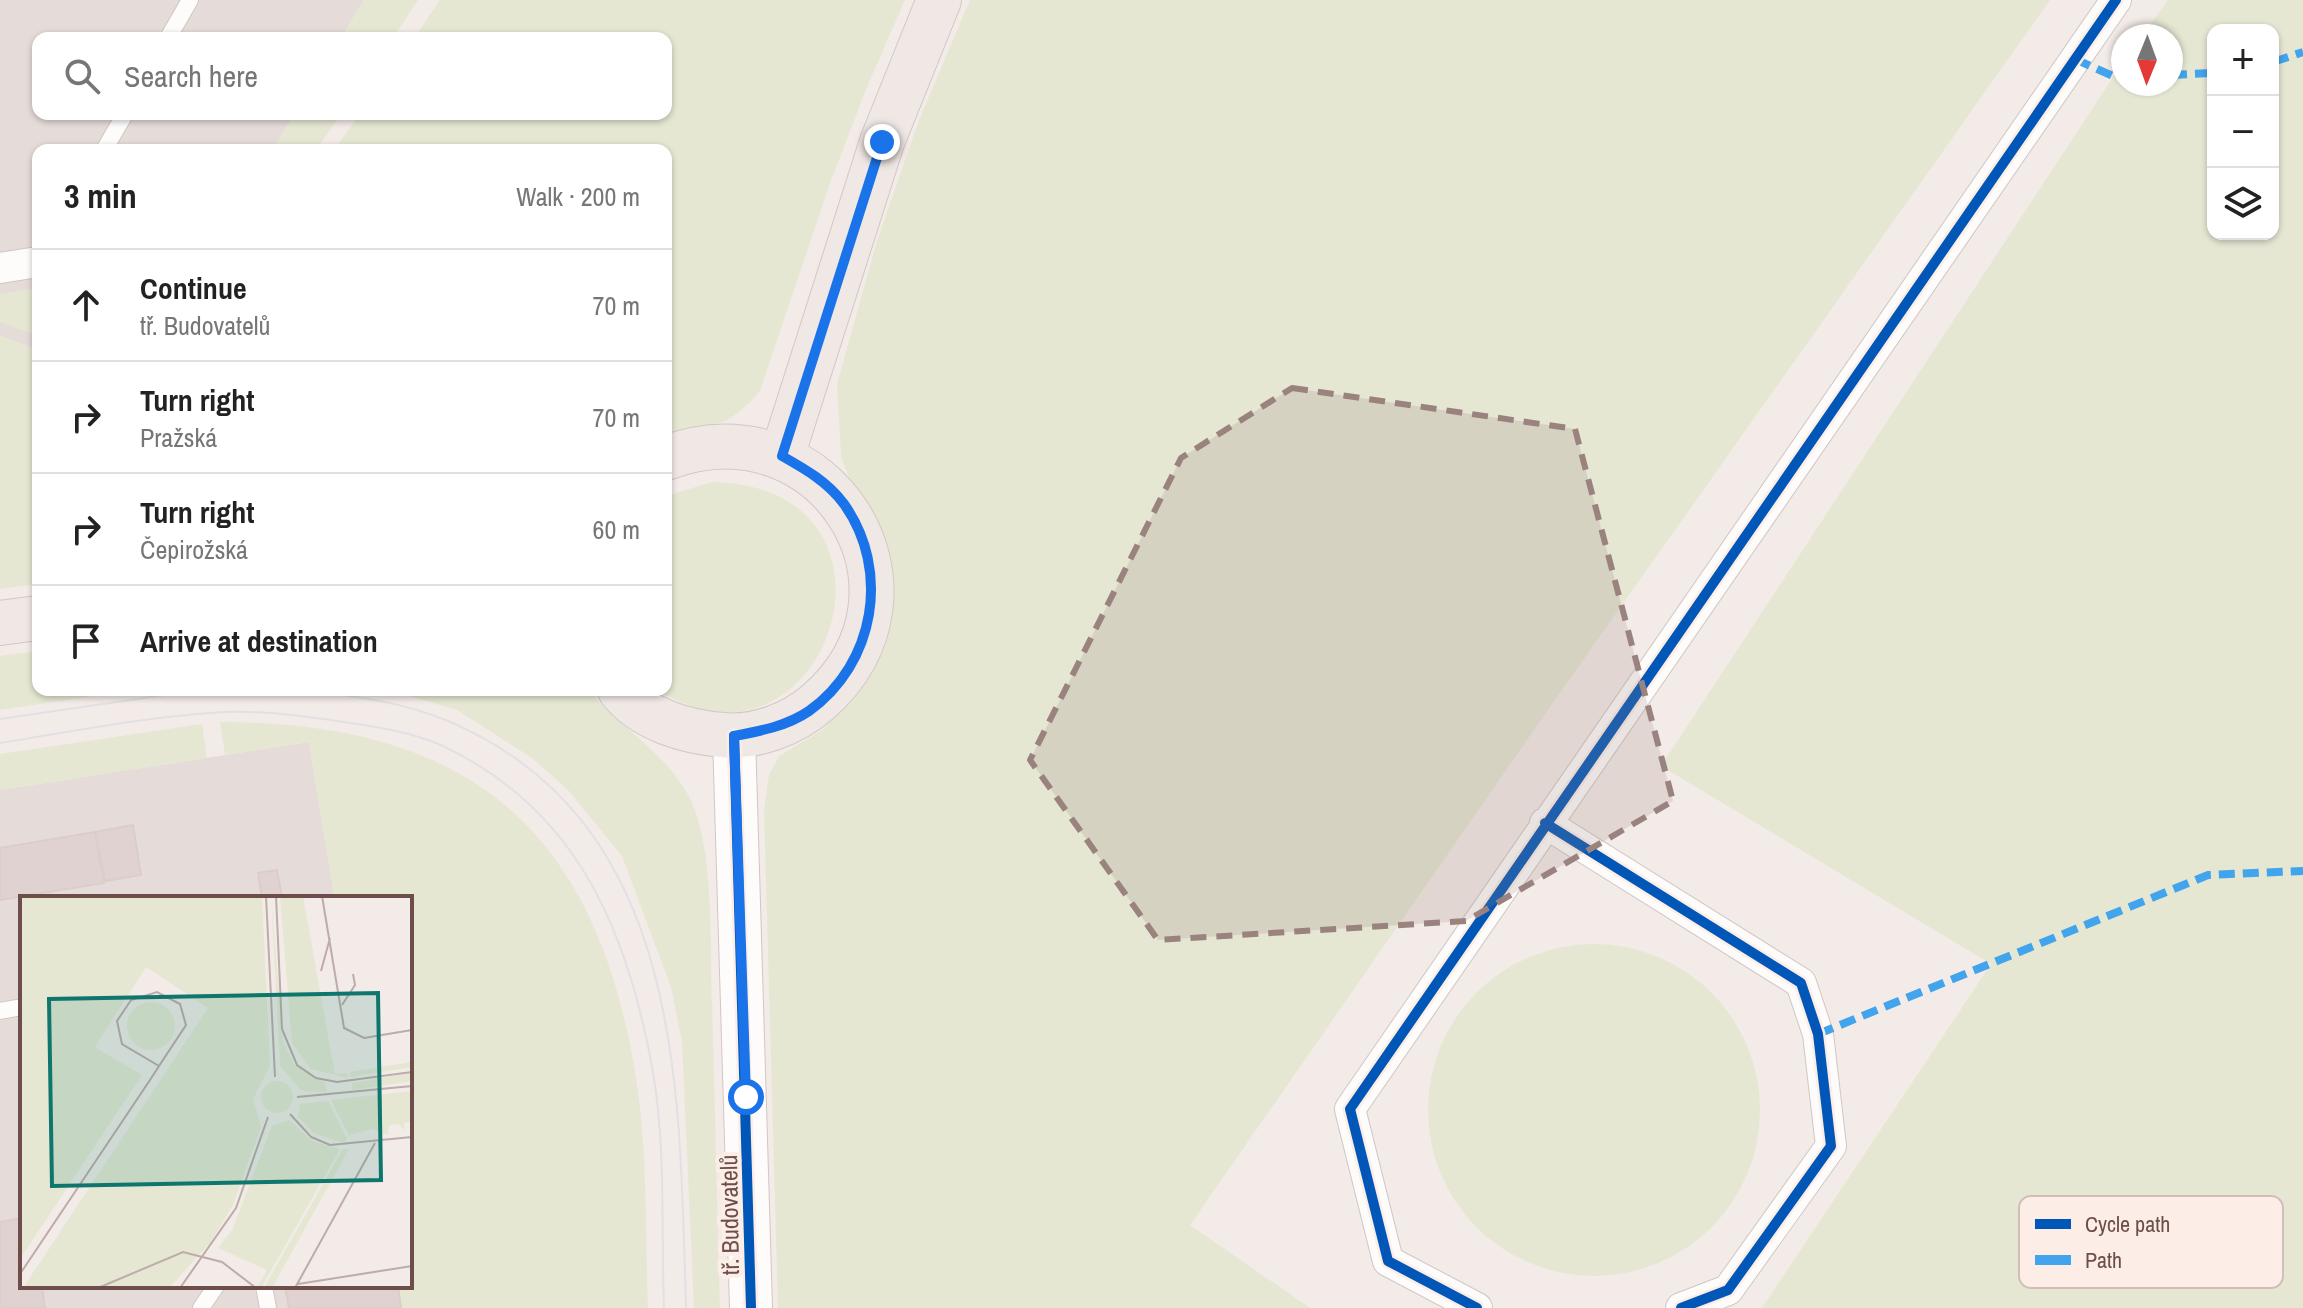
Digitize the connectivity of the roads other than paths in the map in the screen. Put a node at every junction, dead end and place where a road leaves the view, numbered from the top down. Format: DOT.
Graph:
graph roads {
  1 [pos="190,0"];
  2 [pos="939,0"];
  3 [pos="2116,0"];
  4 [pos="171,32"];
  5 [pos="122,120"];
  6 [pos="108,144"];
  7 [pos="32,263"];
  8 [pos="0,268"];
  9 [pos="672,456"];
  10 [pos="782,456"];
  11 [pos="32,619"];
  12 [pos="0,623"];
  13 [pos="628,696"];
  14 [pos="734,736"];
  15 [pos="1545,823"];
  16 [pos="20,1007"];
  17 [pos="0,1011"];
  18 [pos="215,1288"];
  19 [pos="264,1288"];
  20 [pos="201,1308"];
  21 [pos="268,1308"];
  22 [pos="751,1308"];
  23 [pos="1477,1308"];
  24 [pos="1681,1308"];
  1 -- 4 [label="lane"];
  2 -- 10 [label="main road"];
  3 -- 15 [label="street"];
  5 -- 6 [label="lane"];
  7 -- 8 [label="street"];
  9 -- 10 [label="main road"];
  10 -- 14 [label="main road"];
  11 -- 12 [label="main road"];
  13 -- 14 [label="main road"];
  14 -- 22 [label="street, tř. Budovatelů"];
  15 -- 23 [label="street"];
  15 -- 24 [label="street"];
  16 -- 17 [label="lane"];
  18 -- 20 [label="lane"];
  19 -- 21 [label="lane"];
}
